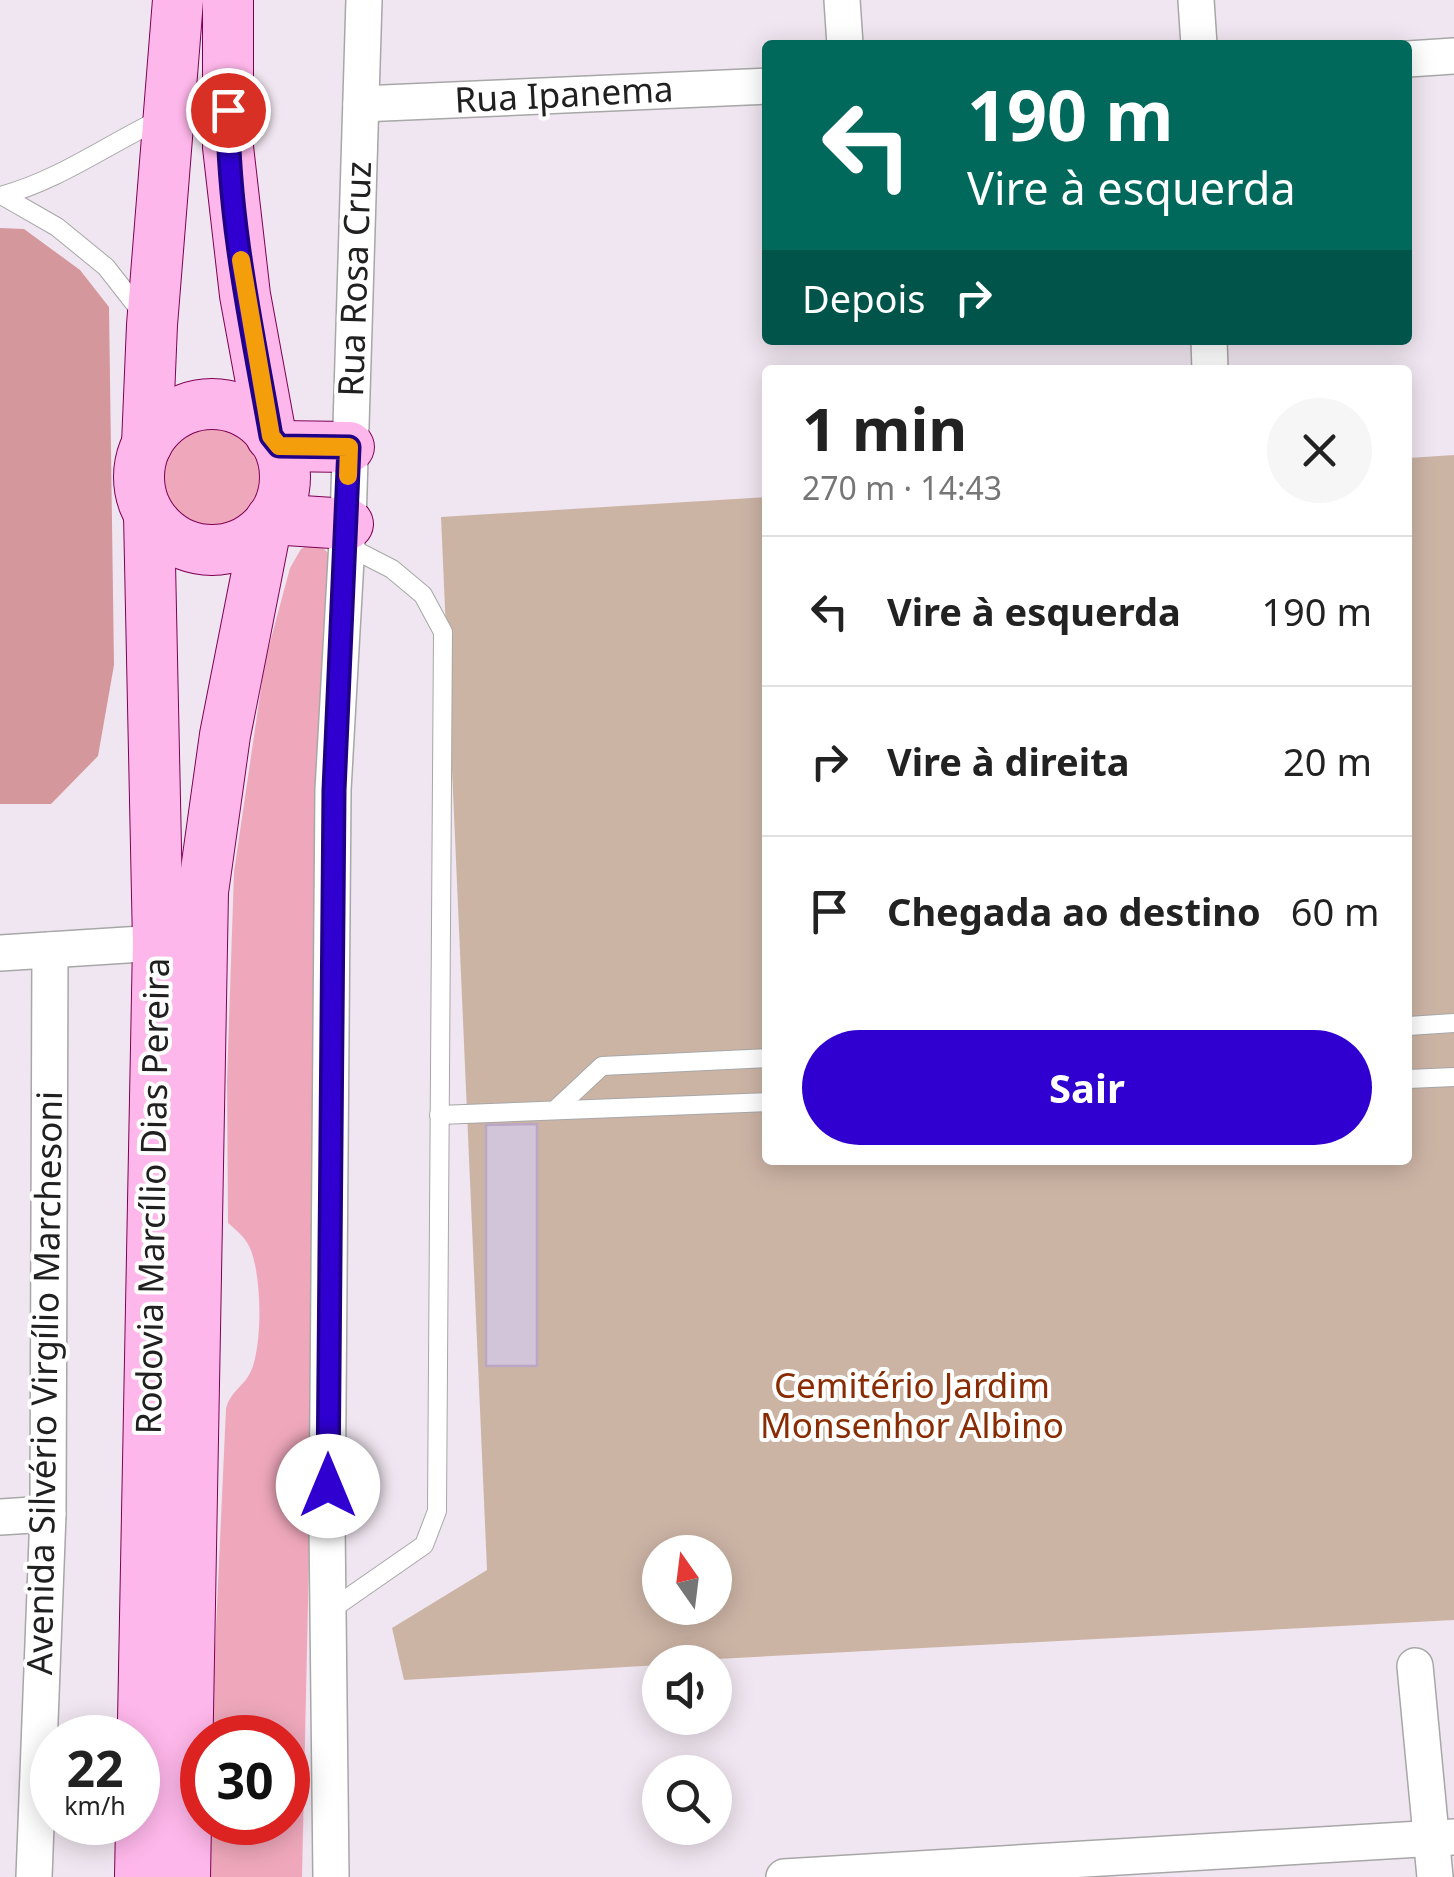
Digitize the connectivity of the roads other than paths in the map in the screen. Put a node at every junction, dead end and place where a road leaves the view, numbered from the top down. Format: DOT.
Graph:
graph roads {
  1 [pos="178,0"];
  2 [pos="228,0"];
  3 [pos="364,0"];
  4 [pos="842,0"];
  5 [pos="1196,0"];
  6 [pos="845,40"];
  7 [pos="1199,40"];
  8 [pos="1454,56"];
  9 [pos="1412,59"];
  10 [pos="762,86"];
  11 [pos="361,104"];
  12 [pos="170,115"];
  13 [pos="228,148"];
  14 [pos="1,196"];
  15 [pos="152,325"];
  16 [pos="275,441"];
  17 [pos="147,444"];
  18 [pos="349,447"];
  19 [pos="149,515"];
  20 [pos="269,523"];
  21 [pos="347,535"];
  22 [pos="158,943"];
  23 [pos="50,950"];
  24 [pos="0,953"];
  25 [pos="1454,1023"];
  26 [pos="1412,1026"];
  27 [pos="762,1058"];
  28 [pos="1454,1077"];
  29 [pos="1412,1079"];
  30 [pos="762,1102"];
  31 [pos="556,1110"];
  32 [pos="439,1114"];
  33 [pos="48,1514"];
  34 [pos="0,1518"];
  35 [pos="328,1611"];
  36 [pos="1416,1666"];
  37 [pos="1443,1837"];
  38 [pos="34,1877"];
  39 [pos="140,1877"];
  40 [pos="185,1877"];
  41 [pos="331,1877"];
  42 [pos="784,1877"];
  43 [pos="1434,1877"];
  1 -- 12 [label="main road"];
  2 -- 13 [label="main road"];
  3 -- 11 [label="street, Rua Rosa Cruz"];
  4 -- 6 [label="street"];
  5 -- 7 [label="street"];
  8 -- 9 [label="street"];
  10 -- 11 [label="street, Rua Ipanema"];
  11 -- 18 [label="street, Rua Rosa Cruz"];
  12 -- 13 [label="main road"];
  12 -- 14 [label="lane"];
  12 -- 15 [label="main road"];
  13 -- 16 [label="main road"];
  14 -- 15 [label="lane"];
  15 -- 17 [label="main road"];
  16 -- 17 [label="main road"];
  16 -- 18 [label="main road"];
  16 -- 20 [label="main road"];
  17 -- 19 [label="main road"];
  18 -- 21 [label="street, Rua Rosa Cruz"];
  19 -- 20 [label="main road"];
  19 -- 22 [label="main road, Rodovia Marcílio Dias Pereira"];
  20 -- 21 [label="main road"];
  20 -- 40 [label="main road, Rodovia Marcílio Dias Pereira"];
  21 -- 32 [label="lane"];
  21 -- 35 [label="street, Rua Rosa Cruz"];
  22 -- 23 [label="street"];
  22 -- 39 [label="main road, Rodovia Marcílio Dias Pereira"];
  23 -- 24 [label="street"];
  23 -- 33 [label="street, Avenida Silvério Virgílio Marchesoni"];
  25 -- 26 [label="lane"];
  27 -- 31 [label="lane"];
  28 -- 29 [label="lane"];
  30 -- 31 [label="lane"];
  31 -- 32 [label="lane"];
  32 -- 35 [label="lane"];
  33 -- 34 [label="street"];
  33 -- 38 [label="street, Avenida Silvério Virgílio Marchesoni"];
  35 -- 41 [label="street, Rua Rosa Cruz"];
  36 -- 37 [label="street"];
  37 -- 42 [label="street"];
  37 -- 43 [label="street"];
}
